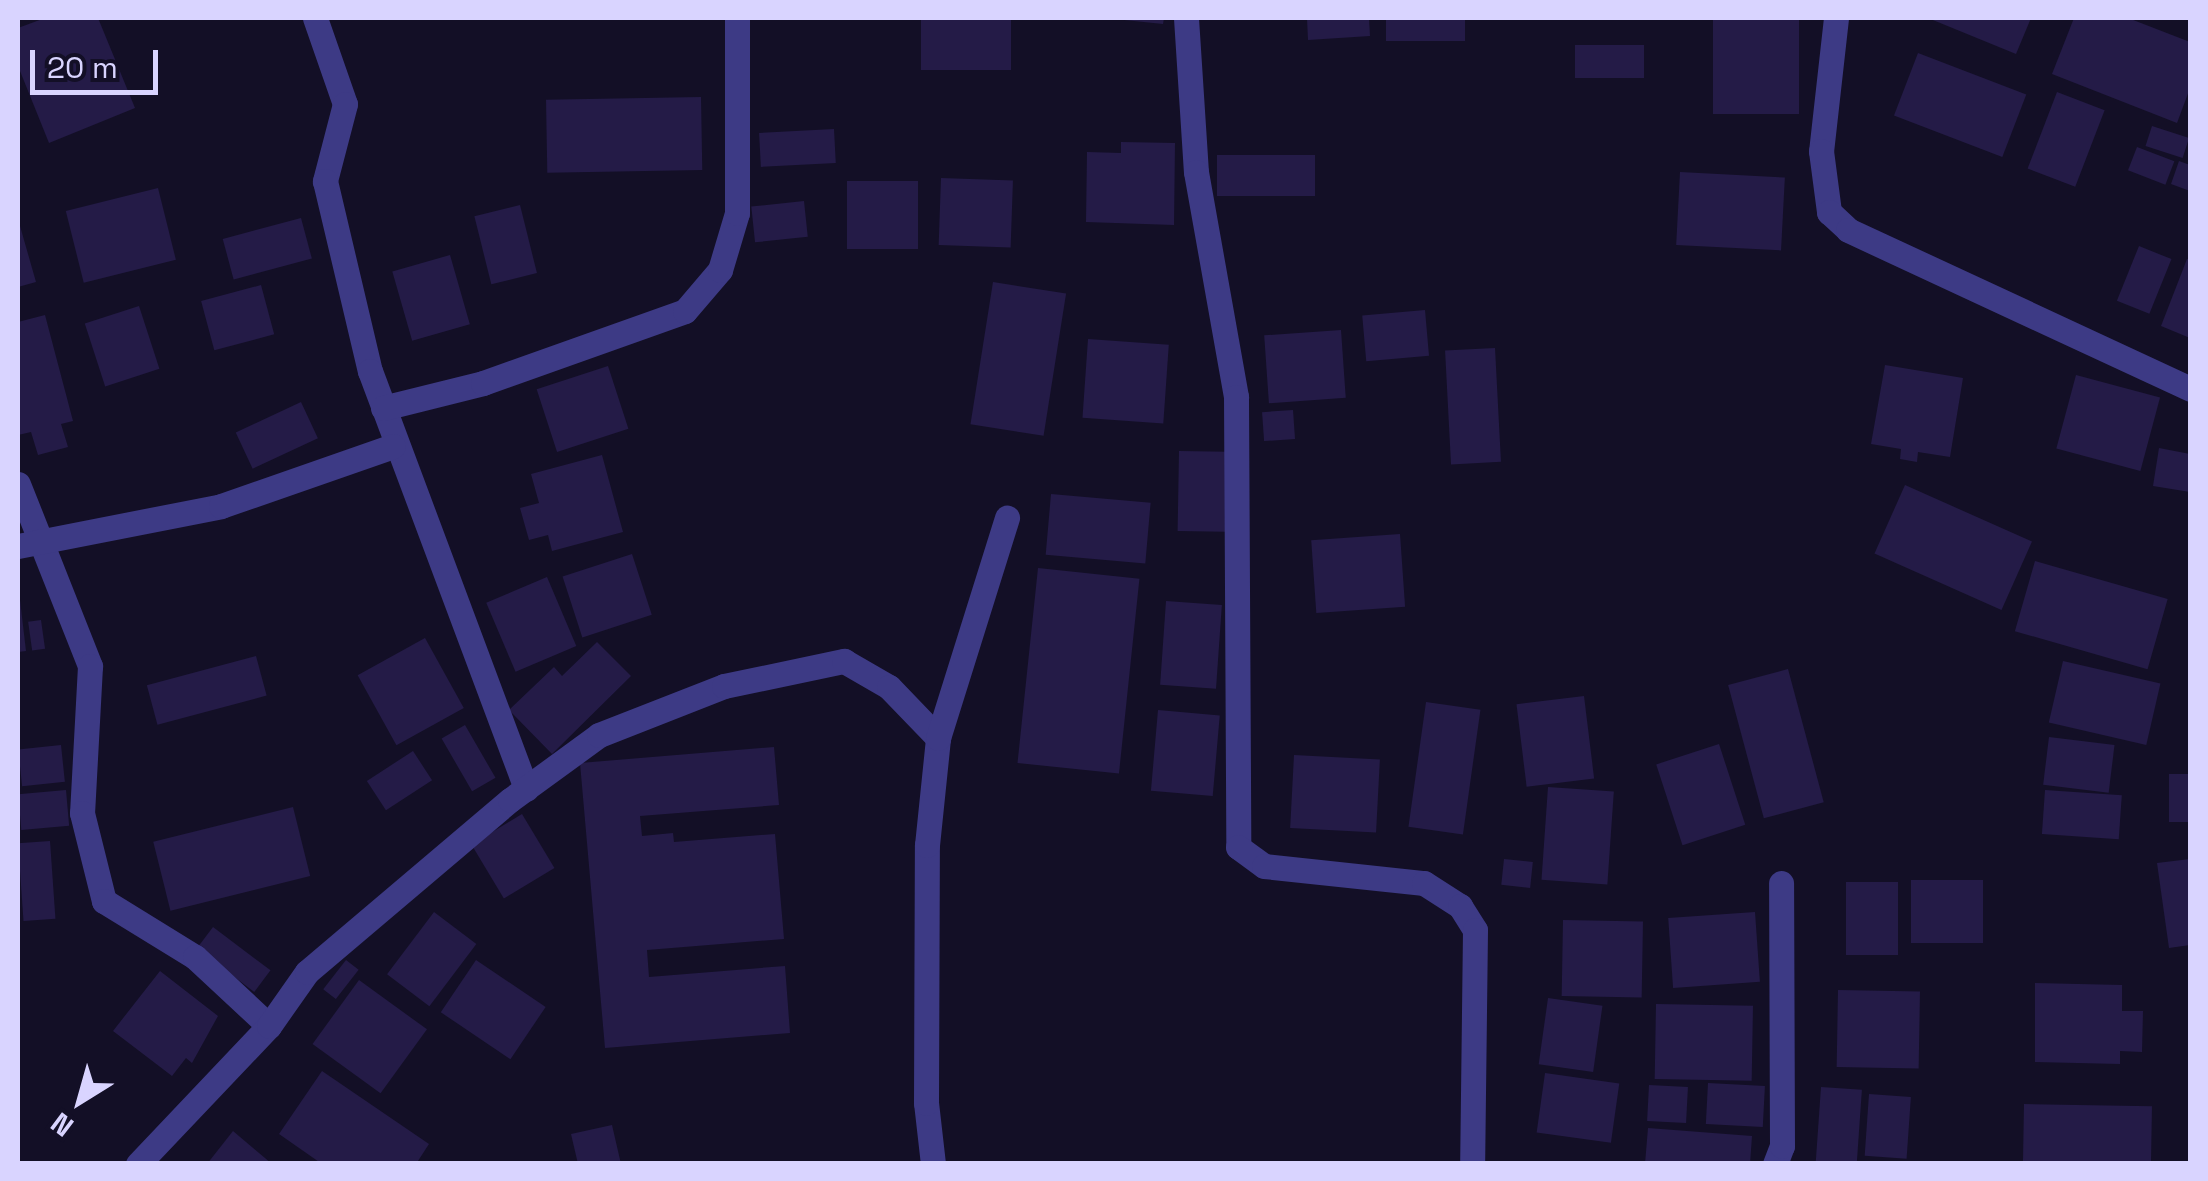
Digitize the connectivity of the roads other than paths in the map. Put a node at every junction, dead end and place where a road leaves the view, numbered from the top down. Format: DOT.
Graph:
graph roads {
  1 [pos="315,18"];
  2 [pos="737,18"];
  3 [pos="1186,18"];
  4 [pos="1836,18"];
  5 [pos="2190,390"];
  6 [pos="383,408"];
  7 [pos="393,446"];
  8 [pos="18,484"];
  9 [pos="1006,518"];
  10 [pos="29,545"];
  11 [pos="938,738"];
  12 [pos="526,788"];
  13 [pos="1781,884"];
  14 [pos="269,1026"];
  15 [pos="138,1164"];
  16 [pos="934,1164"];
  17 [pos="1472,1164"];
  18 [pos="1775,1164"];
  1 -- 6 [label="street"];
  2 -- 6 [label="street"];
  3 -- 17 [label="street"];
  4 -- 5 [label="street"];
  6 -- 7 [label="street"];
  7 -- 10 [label="street"];
  7 -- 12 [label="street"];
  8 -- 10 [label="street"];
  9 -- 11 [label="street"];
  10 -- 14 [label="street"];
  11 -- 12 [label="street"];
  11 -- 16 [label="street"];
  12 -- 14 [label="street"];
  13 -- 18 [label="street"];
  14 -- 15 [label="street"];
}
